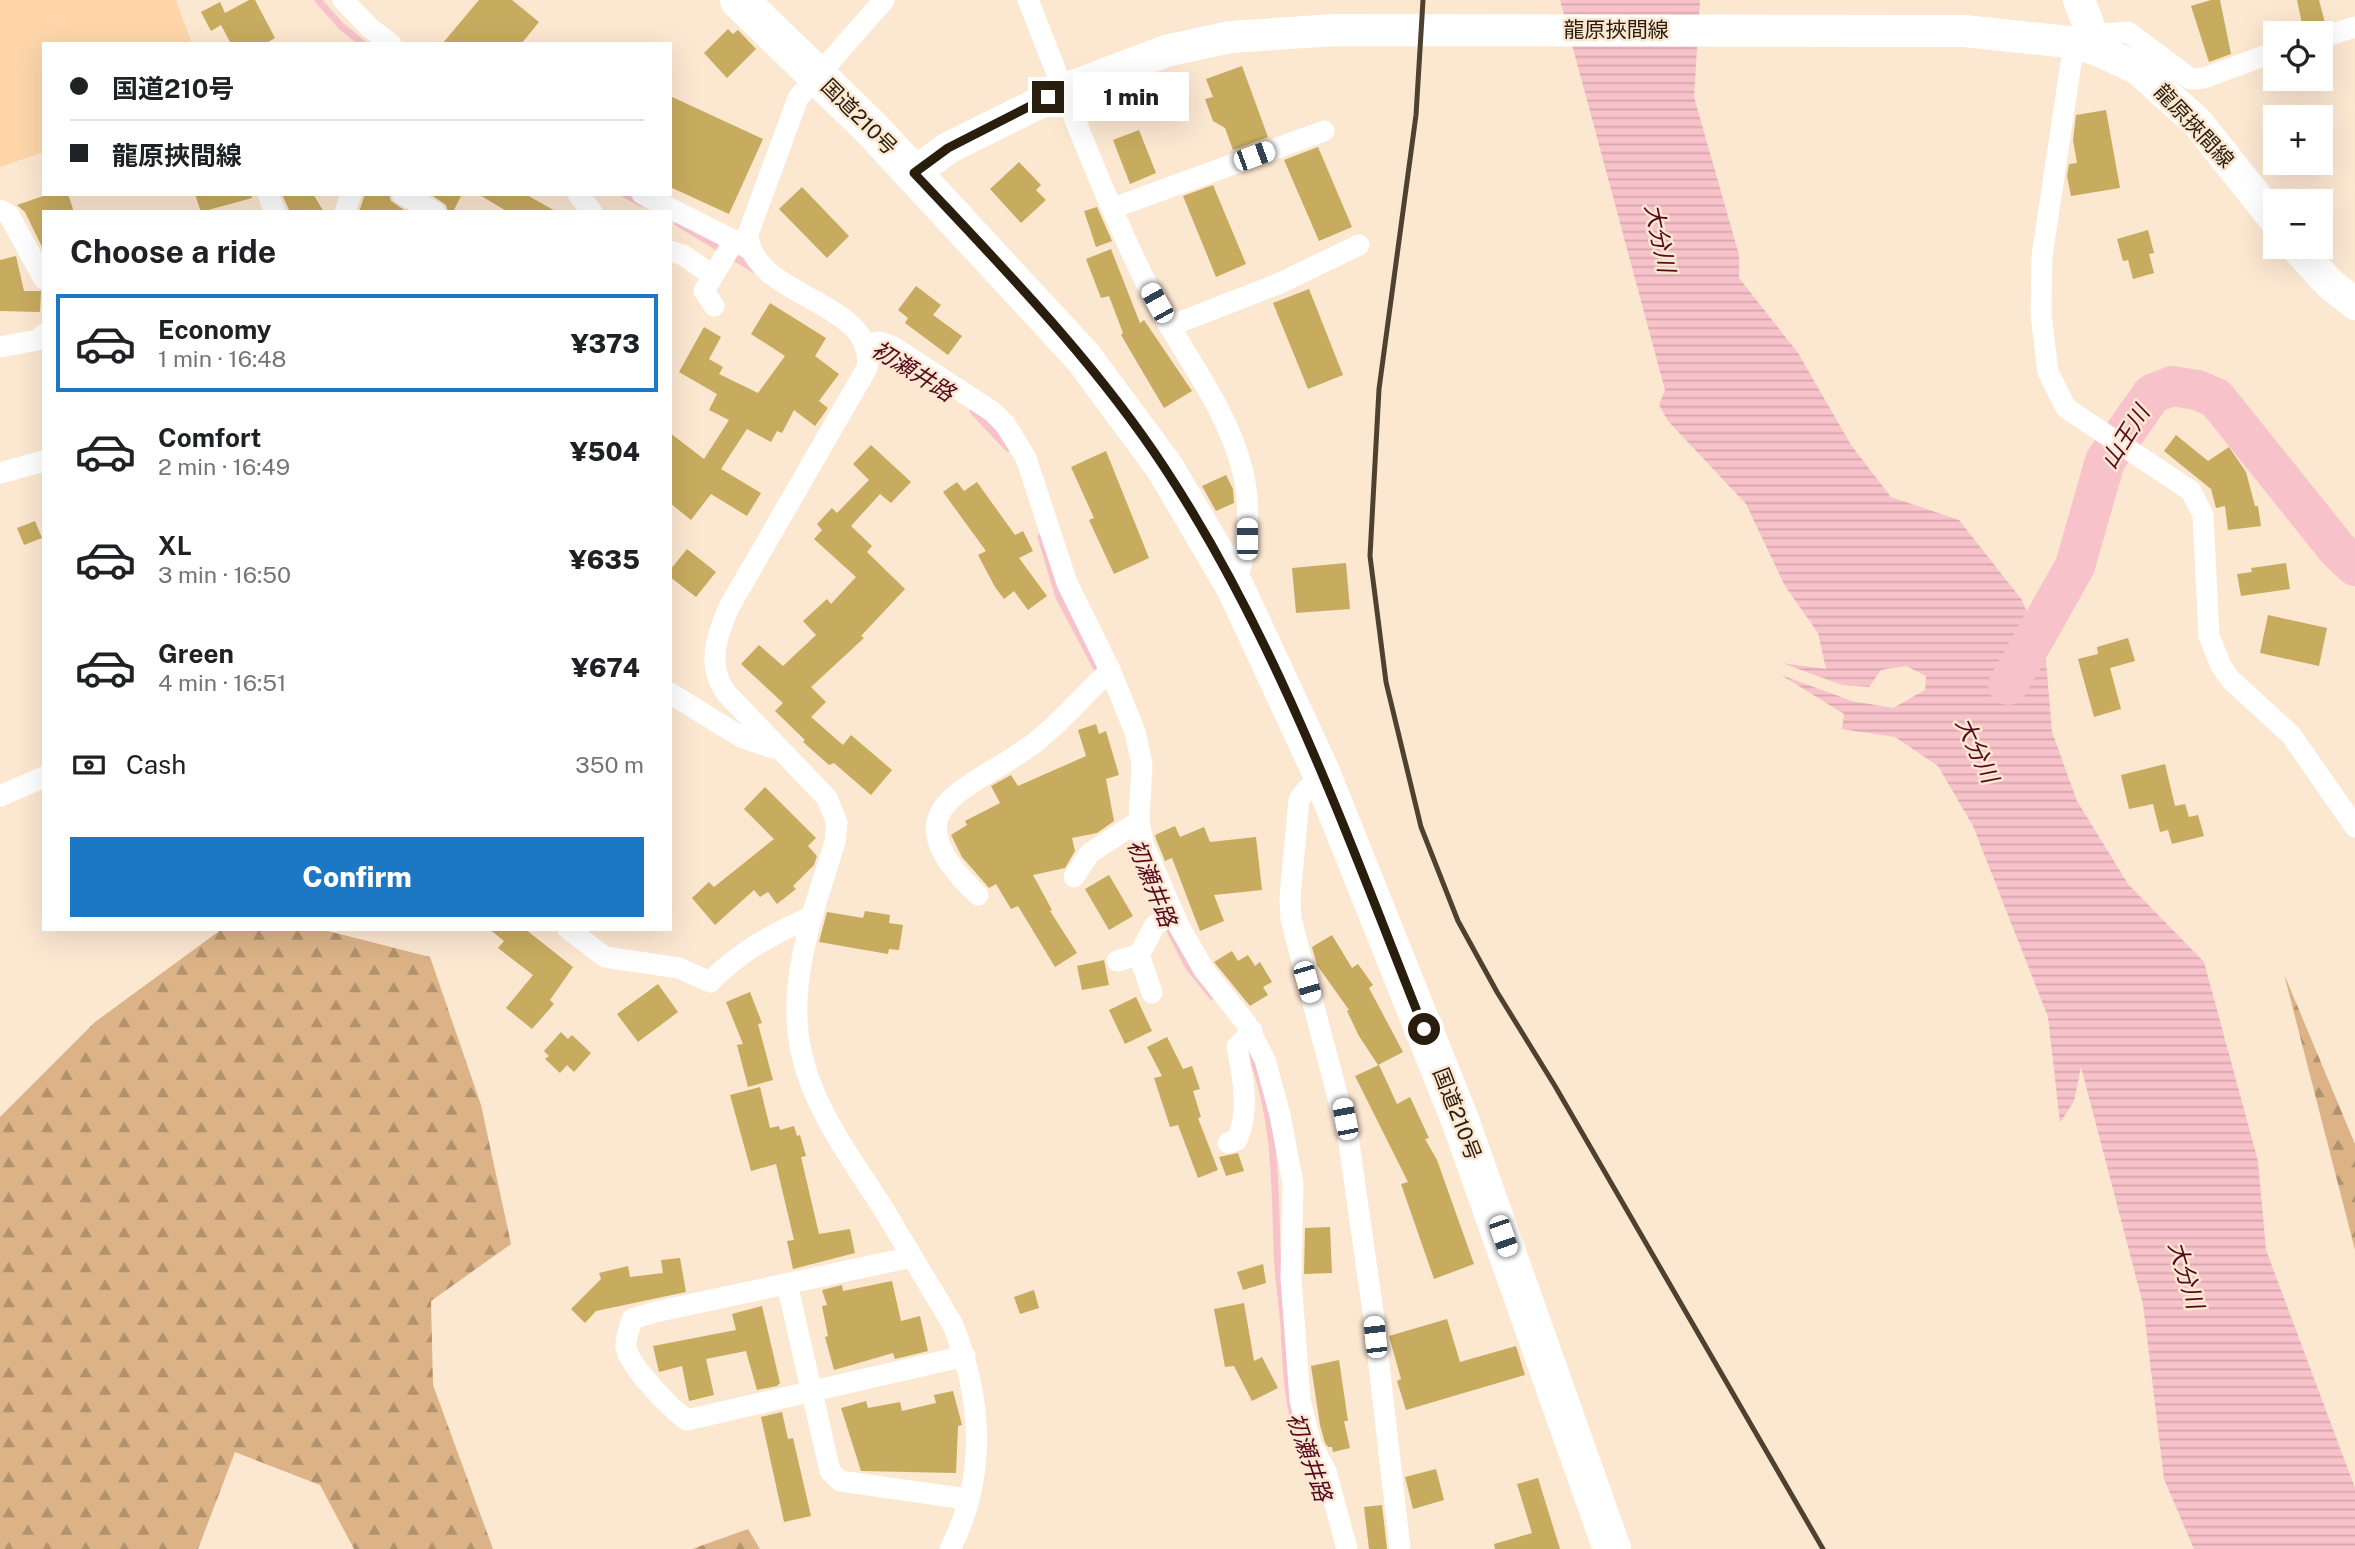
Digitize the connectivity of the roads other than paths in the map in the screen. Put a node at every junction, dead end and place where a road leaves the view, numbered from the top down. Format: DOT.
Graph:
graph roads {
  1 [pos="343,0"];
  2 [pos="738,0"];
  3 [pos="884,0"];
  4 [pos="1028,0"];
  5 [pos="2079,0"];
  6 [pos="2355,27"];
  7 [pos="2333,34"];
  8 [pos="388,42"];
  9 [pos="2088,42"];
  10 [pos="2263,57"];
  11 [pos="816,74"];
  12 [pos="1324,131"];
  13 [pos="914,173"];
  14 [pos="406,196"];
  15 [pos="580,196"];
  16 [pos="646,196"];
  17 [pos="2263,205"];
  18 [pos="1113,208"];
  19 [pos="0,210"];
  20 [pos="431,210"];
  21 [pos="590,210"];
  22 [pos="742,245"];
  23 [pos="1359,245"];
  24 [pos="672,252"];
  25 [pos="2307,259"];
  26 [pos="42,275"];
  27 [pos="712,275"];
  28 [pos="2355,304"];
  29 [pos="714,306"];
  30 [pos="1170,326"];
  31 [pos="42,336"];
  32 [pos="866,344"];
  33 [pos="0,347"];
  34 [pos="42,462"];
  35 [pos="0,473"];
  36 [pos="1236,587"];
  37 [pos="1110,670"];
  38 [pos="672,694"];
  39 [pos="777,750"];
  40 [pos="42,778"];
  41 [pos="1325,782"];
  42 [pos="0,796"];
  43 [pos="1139,821"];
  44 [pos="2355,827"];
  45 [pos="1073,877"];
  46 [pos="978,895"];
  47 [pos="1174,914"];
  48 [pos="813,916"];
  49 [pos="571,931"];
  50 [pos="1139,955"];
  51 [pos="1117,961"];
  52 [pos="1152,993"];
  53 [pos="1252,1031"];
  54 [pos="1228,1143"];
  55 [pos="912,1257"];
  56 [pos="787,1284"];
  57 [pos="965,1356"];
  58 [pos="812,1393"];
  59 [pos="967,1499"];
  60 [pos="950,1549"];
  61 [pos="1347,1549"];
  62 [pos="1400,1549"];
  63 [pos="1612,1549"];
  1 -- 8 [label="street"];
  2 -- 11 [label="highway, 国道210号"];
  3 -- 11 [label="street"];
  4 -- 18 [label="street"];
  5 -- 9 [label="main road"];
  6 -- 7 [label="street"];
  9 -- 10 [label="street"];
  9 -- 13 [label="main road, 龍原挾間線"];
  9 -- 17 [label="main road, 龍原挾間線"];
  9 -- 44 [label="street"];
  11 -- 13 [label="highway, 国道210号"];
  11 -- 22 [label="street"];
  12 -- 18 [label="street"];
  13 -- 36 [label="highway, 国道210号"];
  14 -- 20 [label="street"];
  15 -- 21 [label="street"];
  16 -- 22 [label="street"];
  18 -- 30 [label="street"];
  19 -- 26 [label="street"];
  22 -- 27 [label="street"];
  22 -- 32 [label="street"];
  23 -- 30 [label="street"];
  24 -- 27 [label="street"];
  25 -- 28 [label="main road"];
  27 -- 29 [label="street"];
  30 -- 36 [label="street"];
  31 -- 33 [label="street"];
  32 -- 37 [label="street"];
  32 -- 39 [label="street"];
  34 -- 35 [label="street"];
  36 -- 41 [label="highway, 国道210号"];
  37 -- 43 [label="street"];
  37 -- 46 [label="street"];
  38 -- 39 [label="street"];
  39 -- 48 [label="street"];
  40 -- 42 [label="street"];
  41 -- 62 [label="street"];
  41 -- 63 [label="highway, 国道210号"];
  43 -- 45 [label="street"];
  43 -- 47 [label="street"];
  47 -- 50 [label="street"];
  47 -- 53 [label="street"];
  48 -- 49 [label="street"];
  48 -- 55 [label="street"];
  50 -- 51 [label="street"];
  50 -- 52 [label="street"];
  53 -- 54 [label="street"];
  53 -- 61 [label="street"];
  55 -- 56 [label="street"];
  55 -- 57 [label="street"];
  56 -- 58 [label="street"];
  56 -- 58 [label="street"];
  57 -- 58 [label="street"];
  57 -- 59 [label="street"];
  58 -- 59 [label="street"];
  59 -- 60 [label="street"];
}
